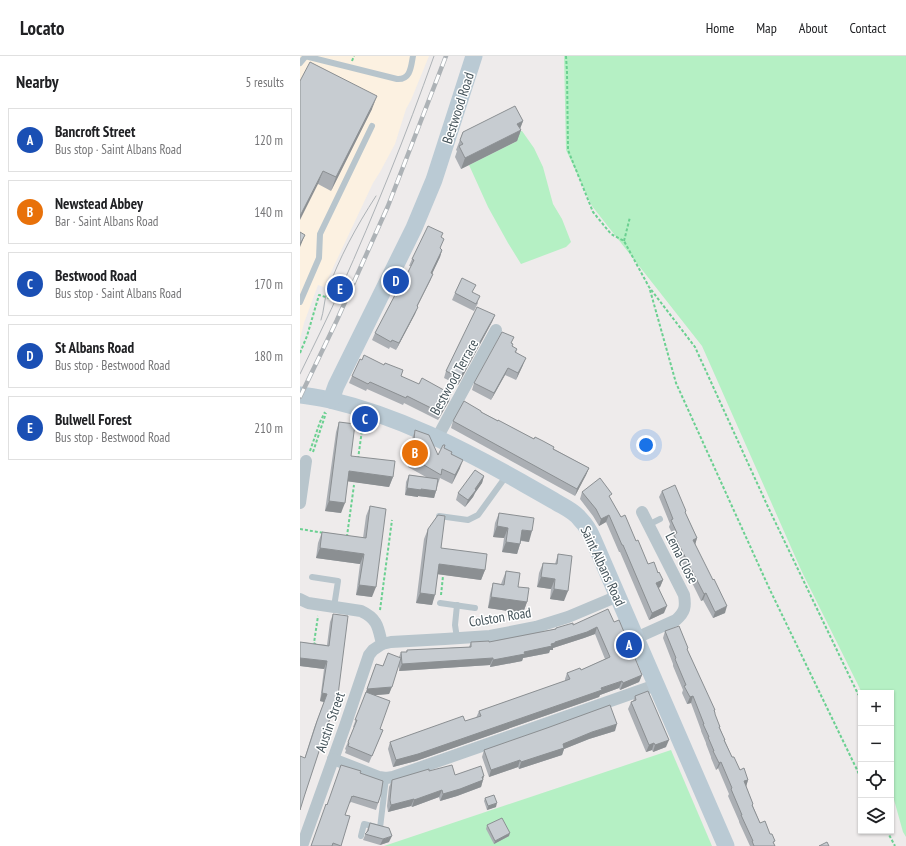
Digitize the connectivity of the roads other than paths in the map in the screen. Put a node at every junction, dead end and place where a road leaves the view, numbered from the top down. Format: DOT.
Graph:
graph roads {
  1 [pos="305,56"];
  2 [pos="413,56"];
  3 [pos="474,56"];
  4 [pos="300,63"];
  5 [pos="372,126"];
  6 [pos="300,302"];
  7 [pos="496,330"];
  8 [pos="300,395"];
  9 [pos="331,400"];
  10 [pos="437,438"];
  11 [pos="309,458"];
  12 [pos="508,474"];
  13 [pos="300,503"];
  14 [pos="642,512"];
  15 [pos="439,516"];
  16 [pos="660,519"];
  17 [pos="648,525"];
  18 [pos="312,577"];
  19 [pos="618,596"];
  20 [pos="300,599"];
  21 [pos="440,603"];
  22 [pos="457,605"];
  23 [pos="334,607"];
  24 [pos="475,608"];
  25 [pos="457,638"];
  26 [pos="636,638"];
  27 [pos="382,644"];
  28 [pos="656,685"];
  29 [pos="333,759"];
  30 [pos="386,778"];
  31 [pos="360,836"];
  32 [pos="302,846"];
  33 [pos="726,846"];
  1 -- 2 [label="lane"];
  1 -- 4 [label="lane"];
  3 -- 9 [label="street, Bestwood Road"];
  5 -- 6 [label="lane"];
  7 -- 10 [label="street, Bestwood Terrace"];
  8 -- 9 [label="street, Saint Albans Road"];
  9 -- 10 [label="street, Saint Albans Road"];
  10 -- 12 [label="street, Saint Albans Road"];
  11 -- 13 [label="street"];
  12 -- 15 [label="lane"];
  12 -- 19 [label="street, Saint Albans Road"];
  14 -- 17 [label="street, Lema Close"];
  16 -- 17 [label="lane"];
  17 -- 26 [label="street, Lema Close"];
  18 -- 23 [label="lane"];
  19 -- 25 [label="street, Colston Road"];
  19 -- 26 [label="street, Saint Albans Road"];
  20 -- 23 [label="street"];
  21 -- 22 [label="lane"];
  22 -- 24 [label="lane"];
  22 -- 25 [label="lane"];
  23 -- 27 [label="street"];
  25 -- 27 [label="street, Colston Road"];
  26 -- 28 [label="street, Saint Albans Road"];
  27 -- 29 [label="street, Austin Street"];
  28 -- 30 [label="street"];
  28 -- 33 [label="street, Saint Albans Road"];
  29 -- 30 [label="street"];
  29 -- 32 [label="street, Austin Street"];
  30 -- 31 [label="lane"];
}
